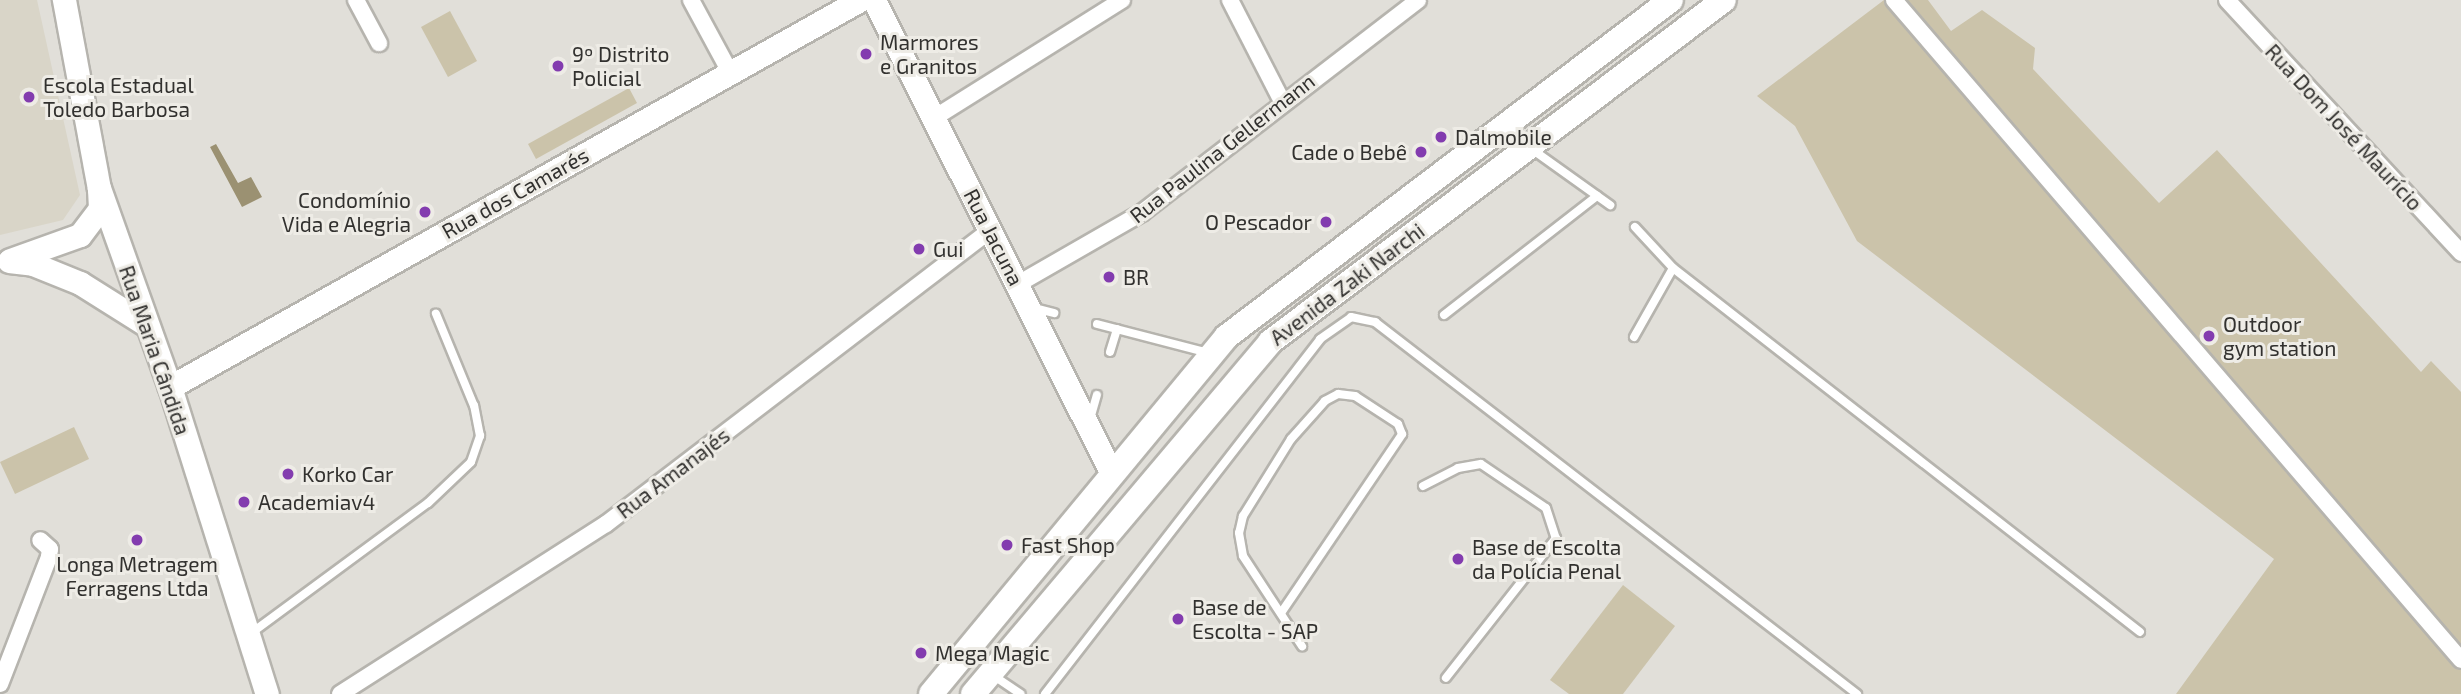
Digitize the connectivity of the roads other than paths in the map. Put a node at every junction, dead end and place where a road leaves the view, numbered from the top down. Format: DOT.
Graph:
graph roads {
  1 [pos="356,0"];
  2 [pos="691,0"];
  3 [pos="860,0"];
  4 [pos="874,0"];
  5 [pos="1122,0"];
  6 [pos="1230,0"];
  7 [pos="1418,0"];
  8 [pos="1671,0"];
  9 [pos="1724,0"];
  10 [pos="1894,0"];
  11 [pos="2227,0"];
  12 [pos="66,1"];
  13 [pos="379,43"];
  14 [pos="730,72"];
  15 [pos="1282,101"];
  16 [pos="934,118"];
  17 [pos="1530,147"];
  18 [pos="99,188"];
  19 [pos="1597,196"];
  20 [pos="1611,205"];
  21 [pos="1635,227"];
  22 [pos="991,230"];
  23 [pos="2461,253"];
  24 [pos="4,261"];
  25 [pos="1673,268"];
  26 [pos="1018,284"];
  27 [pos="1029,306"];
  28 [pos="1054,313"];
  29 [pos="436,314"];
  30 [pos="1444,315"];
  31 [pos="145,324"];
  32 [pos="1097,324"];
  33 [pos="1117,329"];
  34 [pos="1634,337"];
  35 [pos="1110,352"];
  36 [pos="1212,353"];
  37 [pos="170,387"];
  38 [pos="1097,396"];
  39 [pos="1088,426"];
  40 [pos="1112,474"];
  41 [pos="1423,486"];
  42 [pos="1113,527"];
  43 [pos="40,540"];
  44 [pos="1282,613"];
  45 [pos="2140,632"];
  46 [pos="247,635"];
  47 [pos="1303,646"];
  48 [pos="2461,660"];
  49 [pos="990,673"];
  50 [pos="1446,678"];
  51 [pos="0,684"];
  52 [pos="267,694"];
  53 [pos="340,694"];
  54 [pos="931,694"];
  55 [pos="973,694"];
  56 [pos="1021,694"];
  57 [pos="1045,694"];
  58 [pos="1857,694"];
  1 -- 13 [label="street"];
  2 -- 14 [label="street"];
  3 -- 14 [label="main road, Rua dos Camarés"];
  4 -- 16 [label="main road, Rua Jacuna"];
  5 -- 16 [label="street"];
  6 -- 15 [label="street"];
  7 -- 15 [label="street, Rua Paulina Gellermann"];
  8 -- 36 [label="main road, Avenida Zaki Narchi"];
  9 -- 17 [label="main road, Avenida Zaki Narchi"];
  10 -- 48 [label="street"];
  11 -- 23 [label="street, Rua Dom José Maurício"];
  12 -- 18 [label="main road, Rua Maria Cândida"];
  14 -- 37 [label="main road, Rua dos Camarés"];
  15 -- 26 [label="street, Rua Paulina Gellermann"];
  16 -- 22 [label="main road, Rua Jacuna"];
  17 -- 19 [label="lane"];
  17 -- 42 [label="main road, Avenida Zaki Narchi"];
  18 -- 24 [label="main road"];
  18 -- 31 [label="main road, Rua Maria Cândida"];
  19 -- 20 [label="lane"];
  19 -- 30 [label="lane"];
  21 -- 25 [label="lane"];
  22 -- 26 [label="main road, Rua Jacuna"];
  22 -- 53 [label="street, Rua Amanajés"];
  24 -- 31 [label="main road"];
  25 -- 34 [label="lane"];
  25 -- 45 [label="lane"];
  26 -- 27 [label="main road, Rua Jacuna"];
  27 -- 28 [label="lane"];
  27 -- 39 [label="main road, Rua Jacuna"];
  29 -- 46 [label="lane"];
  31 -- 37 [label="main road, Rua Maria Cândida"];
  32 -- 33 [label="lane"];
  33 -- 35 [label="lane"];
  33 -- 36 [label="lane"];
  36 -- 40 [label="main road, Avenida Zaki Narchi"];
  37 -- 46 [label="main road, Rua Maria Cândida"];
  38 -- 39 [label="lane"];
  39 -- 40 [label="main road, Rua Jacuna"];
  40 -- 42 [label="main road"];
  40 -- 54 [label="main road, Avenida Zaki Narchi"];
  41 -- 50 [label="lane"];
  42 -- 49 [label="main road, Avenida Zaki Narchi"];
  43 -- 51 [label="street"];
  44 -- 44 [label="lane"];
  44 -- 47 [label="lane"];
  46 -- 52 [label="main road, Rua Maria Cândida"];
  49 -- 55 [label="main road, Avenida Zaki Narchi"];
  49 -- 56 [label="lane"];
  57 -- 58 [label="lane"];
}
